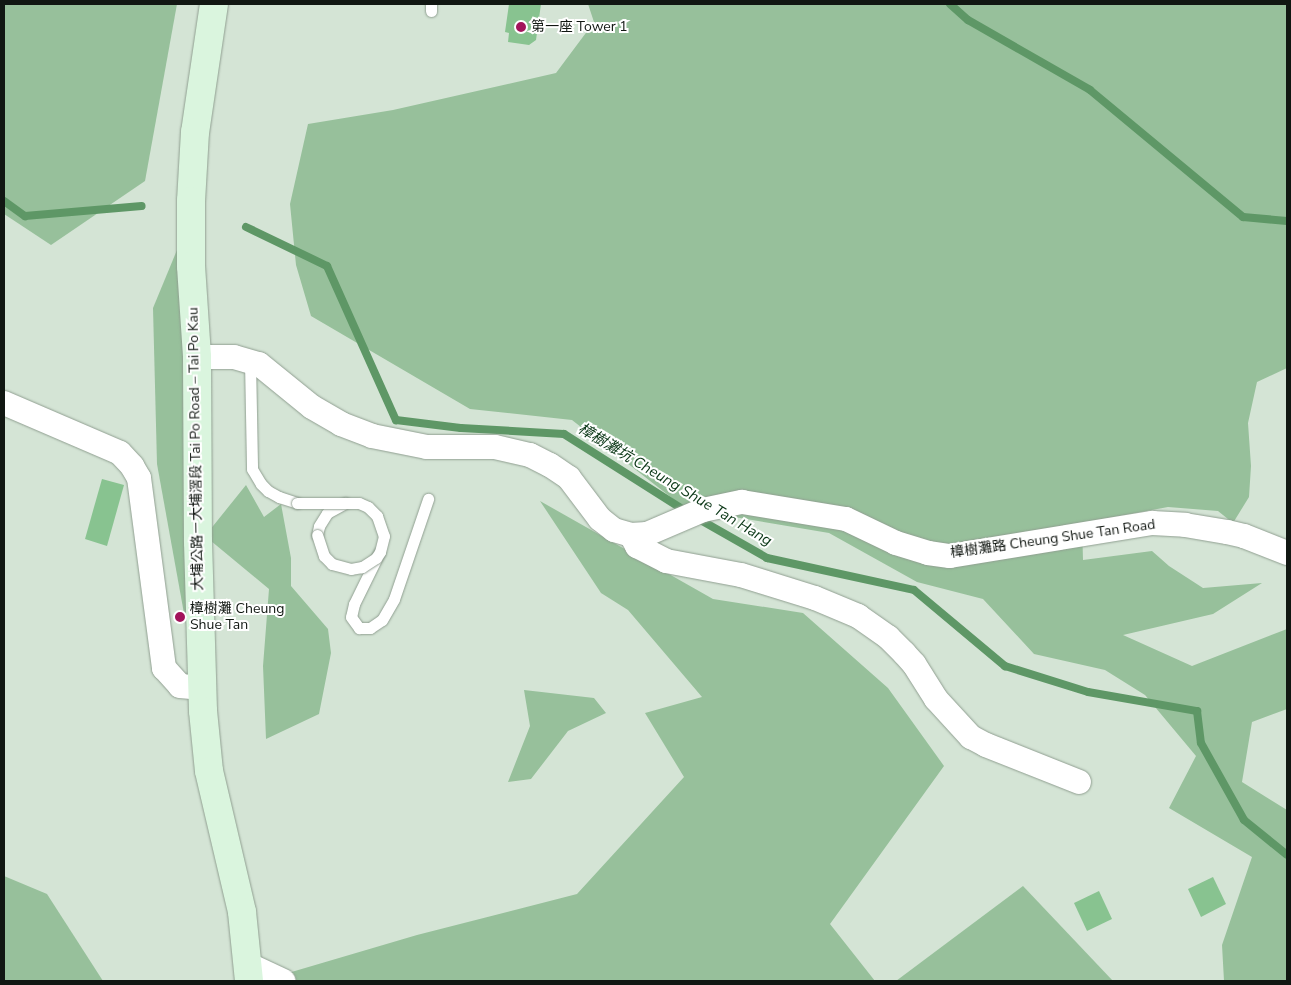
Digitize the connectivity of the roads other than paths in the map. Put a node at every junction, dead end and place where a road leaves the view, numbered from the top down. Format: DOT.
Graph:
graph roads {
  1 [pos="214,4"];
  2 [pos="197,357"];
  3 [pos="250,361"];
  4 [pos="4,403"];
  5 [pos="428,499"];
  6 [pos="631,535"];
  7 [pos="1287,553"];
  8 [pos="203,688"];
  9 [pos="1080,782"];
  10 [pos="249,973"];
  11 [pos="284,981"];
  1 -- 2 [label="main road, 大埔公路－大埔滘段 Tai Po Road – Tai Po Kau"];
  2 -- 3 [label="street"];
  2 -- 8 [label="main road, 大埔公路－大埔滘段 Tai Po Road – Tai Po Kau"];
  3 -- 5 [label="lane, bridge"];
  3 -- 6 [label="street"];
  4 -- 8 [label="street"];
  6 -- 7 [label="street, 樟樹灘路 Cheung Shue Tan Road"];
  6 -- 9 [label="street"];
  8 -- 10 [label="main road, 大埔公路－大埔滘段 Tai Po Road – Tai Po Kau"];
  10 -- 11 [label="street"];
}
